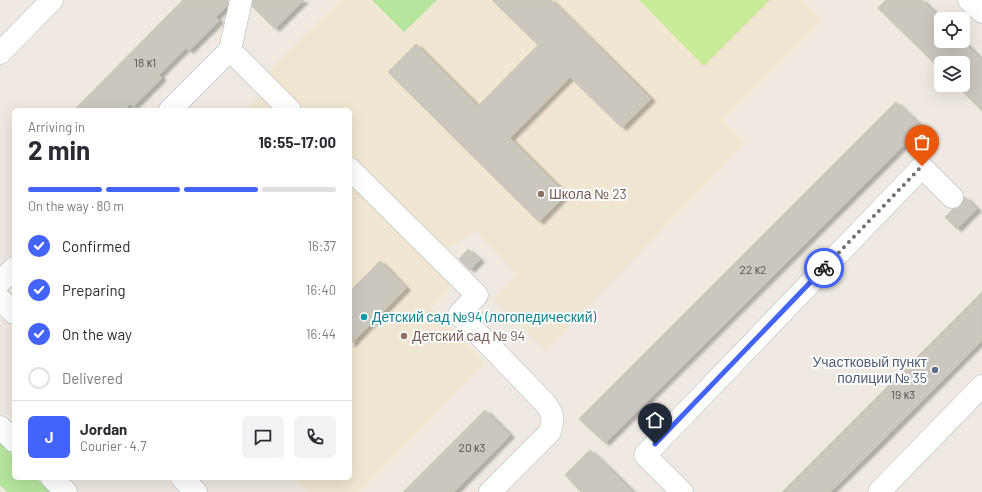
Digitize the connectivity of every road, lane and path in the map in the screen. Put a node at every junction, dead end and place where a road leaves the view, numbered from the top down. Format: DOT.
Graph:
graph roads {
  1 [pos="241,0"];
  2 [pos="969,0"];
  3 [pos="41,5"];
  4 [pos="982,12"];
  5 [pos="230,50"];
  6 [pos="0,53"];
  7 [pos="172,108"];
  8 [pos="288,108"];
  9 [pos="352,171"];
  10 [pos="952,197"];
  11 [pos="12,270"];
  12 [pos="0,282"];
  13 [pos="0,299"];
  14 [pos="12,311"];
  15 [pos="982,386"];
  16 [pos="0,427"];
  17 [pos="12,439"];
  18 [pos="54,480"];
  19 [pos="184,480"];
  20 [pos="66,492"];
  21 [pos="196,492"];
  22 [pos="490,492"];
  23 [pos="682,492"];
  24 [pos="879,492"];
  1 -- 5 [label="street"];
  2 -- 4 [label="street"];
  3 -- 6 [label="street"];
  5 -- 7 [label="street"];
  5 -- 8 [label="street"];
  9 -- 22 [label="street"];
  10 -- 23 [label="street"];
  11 -- 12 [label="street"];
  13 -- 14 [label="street"];
  15 -- 24 [label="street"];
  16 -- 17 [label="street"];
  18 -- 20 [label="street"];
  19 -- 21 [label="street"];
}
